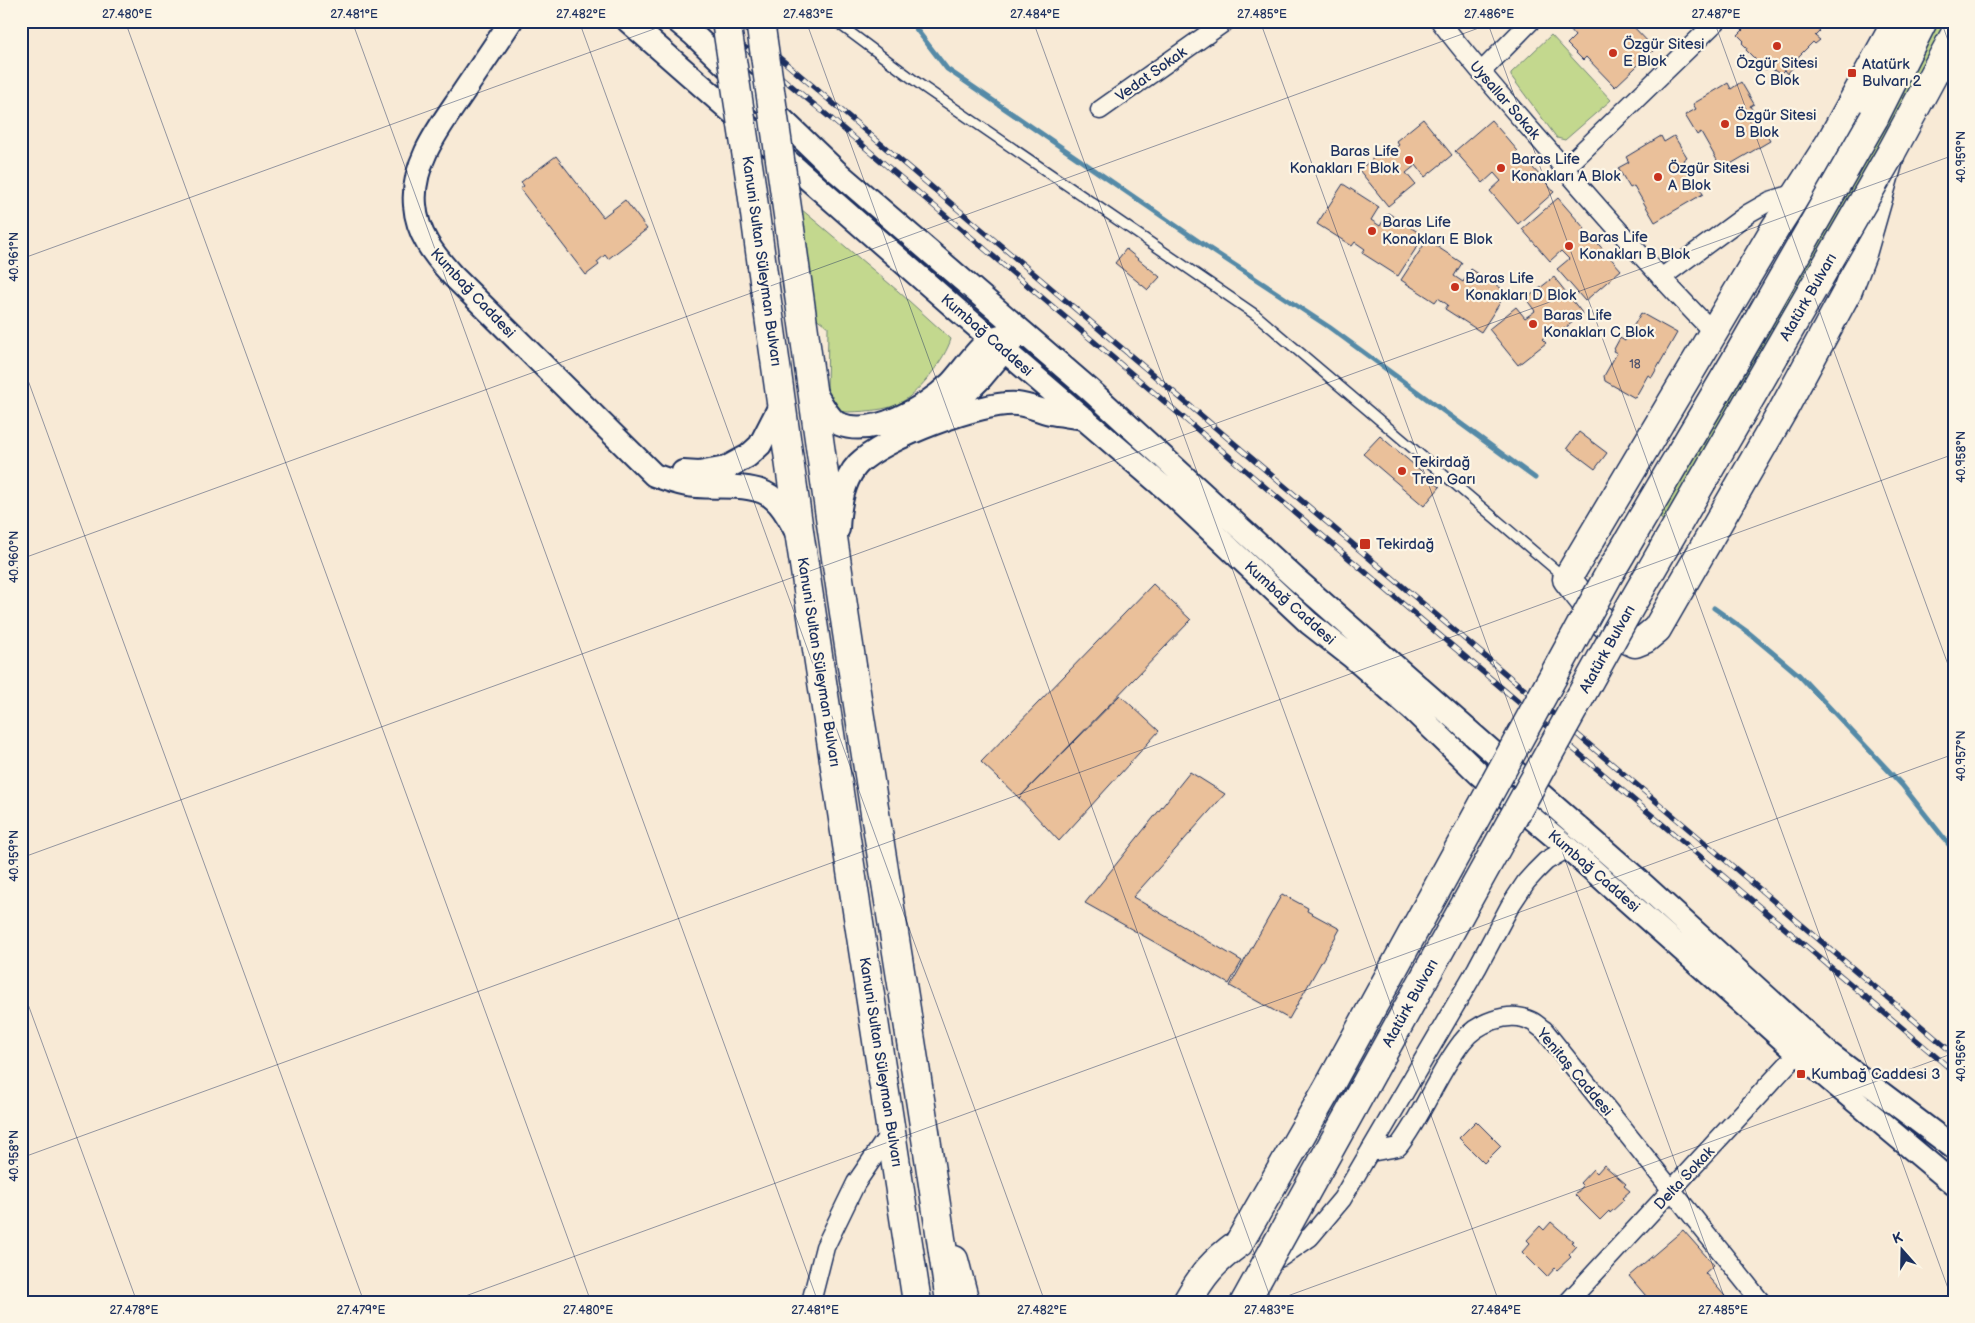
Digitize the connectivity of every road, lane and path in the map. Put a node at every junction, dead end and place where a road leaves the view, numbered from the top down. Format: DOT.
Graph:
graph roads {
  1 [pos="511,21"];
  2 [pos="628,21"];
  3 [pos="677,21"];
  4 [pos="726,21"];
  5 [pos="760,21"];
  6 [pos="835,21"];
  7 [pos="1440,21"];
  8 [pos="1530,21"];
  9 [pos="1717,21"];
  10 [pos="1923,21"];
  11 [pos="1214,24"];
  12 [pos="1888,26"];
  13 [pos="1954,36"];
  14 [pos="1481,72"];
  15 [pos="1100,110"];
  16 [pos="1863,112"];
  17 [pos="1891,153"];
  18 [pos="1564,169"];
  19 [pos="1797,193"];
  20 [pos="1661,278"];
  21 [pos="1020,330"];
  22 [pos="1713,332"];
  23 [pos="998,345"];
  24 [pos="811,384"];
  25 [pos="782,402"];
  26 [pos="1084,418"];
  27 [pos="937,421"];
  28 [pos="634,455"];
  29 [pos="800,538"];
  30 [pos="835,552"];
  31 [pos="1566,579"];
  32 [pos="1568,848"];
  33 [pos="1798,1053"];
  34 [pos="892,1130"];
  35 [pos="926,1131"];
  36 [pos="1954,1148"];
  37 [pos="1371,1149"];
  38 [pos="1954,1184"];
  39 [pos="1672,1190"];
  40 [pos="1239,1243"];
  41 [pos="1266,1264"];
  42 [pos="811,1302"];
  43 [pos="917,1302"];
  44 [pos="950,1302"];
  45 [pos="965,1302"];
  46 [pos="1187,1302"];
  47 [pos="1202,1302"];
  48 [pos="1245,1302"];
  49 [pos="1568,1302"];
  50 [pos="1761,1302"];
  1 -- 28 [label="street, Kumbağ Caddesi"];
  2 -- 23 [label="street, Kumbağ Caddesi"];
  3 -- 21 [label="street, Kumbağ Caddesi"];
  4 -- 25 [label="main road, Kanuni Sultan Süleyman Bulvarı, bridge"];
  5 -- 24 [label="main road, bridge"];
  6 -- 31 [label="lane"];
  7 -- 14 [label="street, Uysallar Sokak"];
  8 -- 14 [label="street"];
  9 -- 18 [label="street"];
  10 -- 16 [label="main road, Atatürk Bulvarı"];
  11 -- 15 [label="street, Vedat Sokak"];
  12 -- 16 [label="main road"];
  13 -- 17 [label="main road, Atatürk Bulvarı"];
  14 -- 18 [label="street, Uysallar Sokak"];
  16 -- 19 [label="main road"];
  16 -- 40 [label="main road, Atatürk Bulvarı, bridge"];
  17 -- 31 [label="main road"];
  17 -- 41 [label="main road, Atatürk Bulvarı, bridge"];
  18 -- 20 [label="street, Uysallar Sokak"];
  19 -- 20 [label="street"];
  19 -- 22 [label="main road"];
  20 -- 22 [label="street, Uysallar Sokak"];
  21 -- 23 [label="street"];
  21 -- 36 [label="street, Kumbağ Caddesi"];
  22 -- 31 [label="main road"];
  23 -- 24 [label="street"];
  23 -- 26 [label="street, Kumbağ Caddesi"];
  23 -- 27 [label="street"];
  24 -- 30 [label="main road"];
  25 -- 28 [label="street, Kumbağ Caddesi"];
  25 -- 29 [label="main road, Kanuni Sultan Süleyman Bulvarı"];
  26 -- 27 [label="street"];
  26 -- 32 [label="street, Kumbağ Caddesi"];
  27 -- 30 [label="street"];
  28 -- 29 [label="street, Kumbağ Caddesi"];
  29 -- 34 [label="main road, Kanuni Sultan Süleyman Bulvarı"];
  30 -- 35 [label="main road"];
  32 -- 33 [label="street, Kumbağ Caddesi"];
  32 -- 37 [label="street"];
  33 -- 38 [label="street, Kumbağ Caddesi"];
  33 -- 39 [label="street, Delta Sokak"];
  34 -- 42 [label="street"];
  34 -- 43 [label="main road, Kanuni Sultan Süleyman Bulvarı"];
  35 -- 44 [label="main road"];
  35 -- 45 [label="main road"];
  37 -- 39 [label="street, Yenitaş Caddesi"];
  37 -- 41 [label="street"];
  39 -- 49 [label="street, Delta Sokak"];
  39 -- 50 [label="street, Yenitaş Caddesi"];
  40 -- 46 [label="main road"];
  40 -- 47 [label="main road, Atatürk Bulvarı"];
  41 -- 48 [label="main road, Atatürk Bulvarı"];
}
